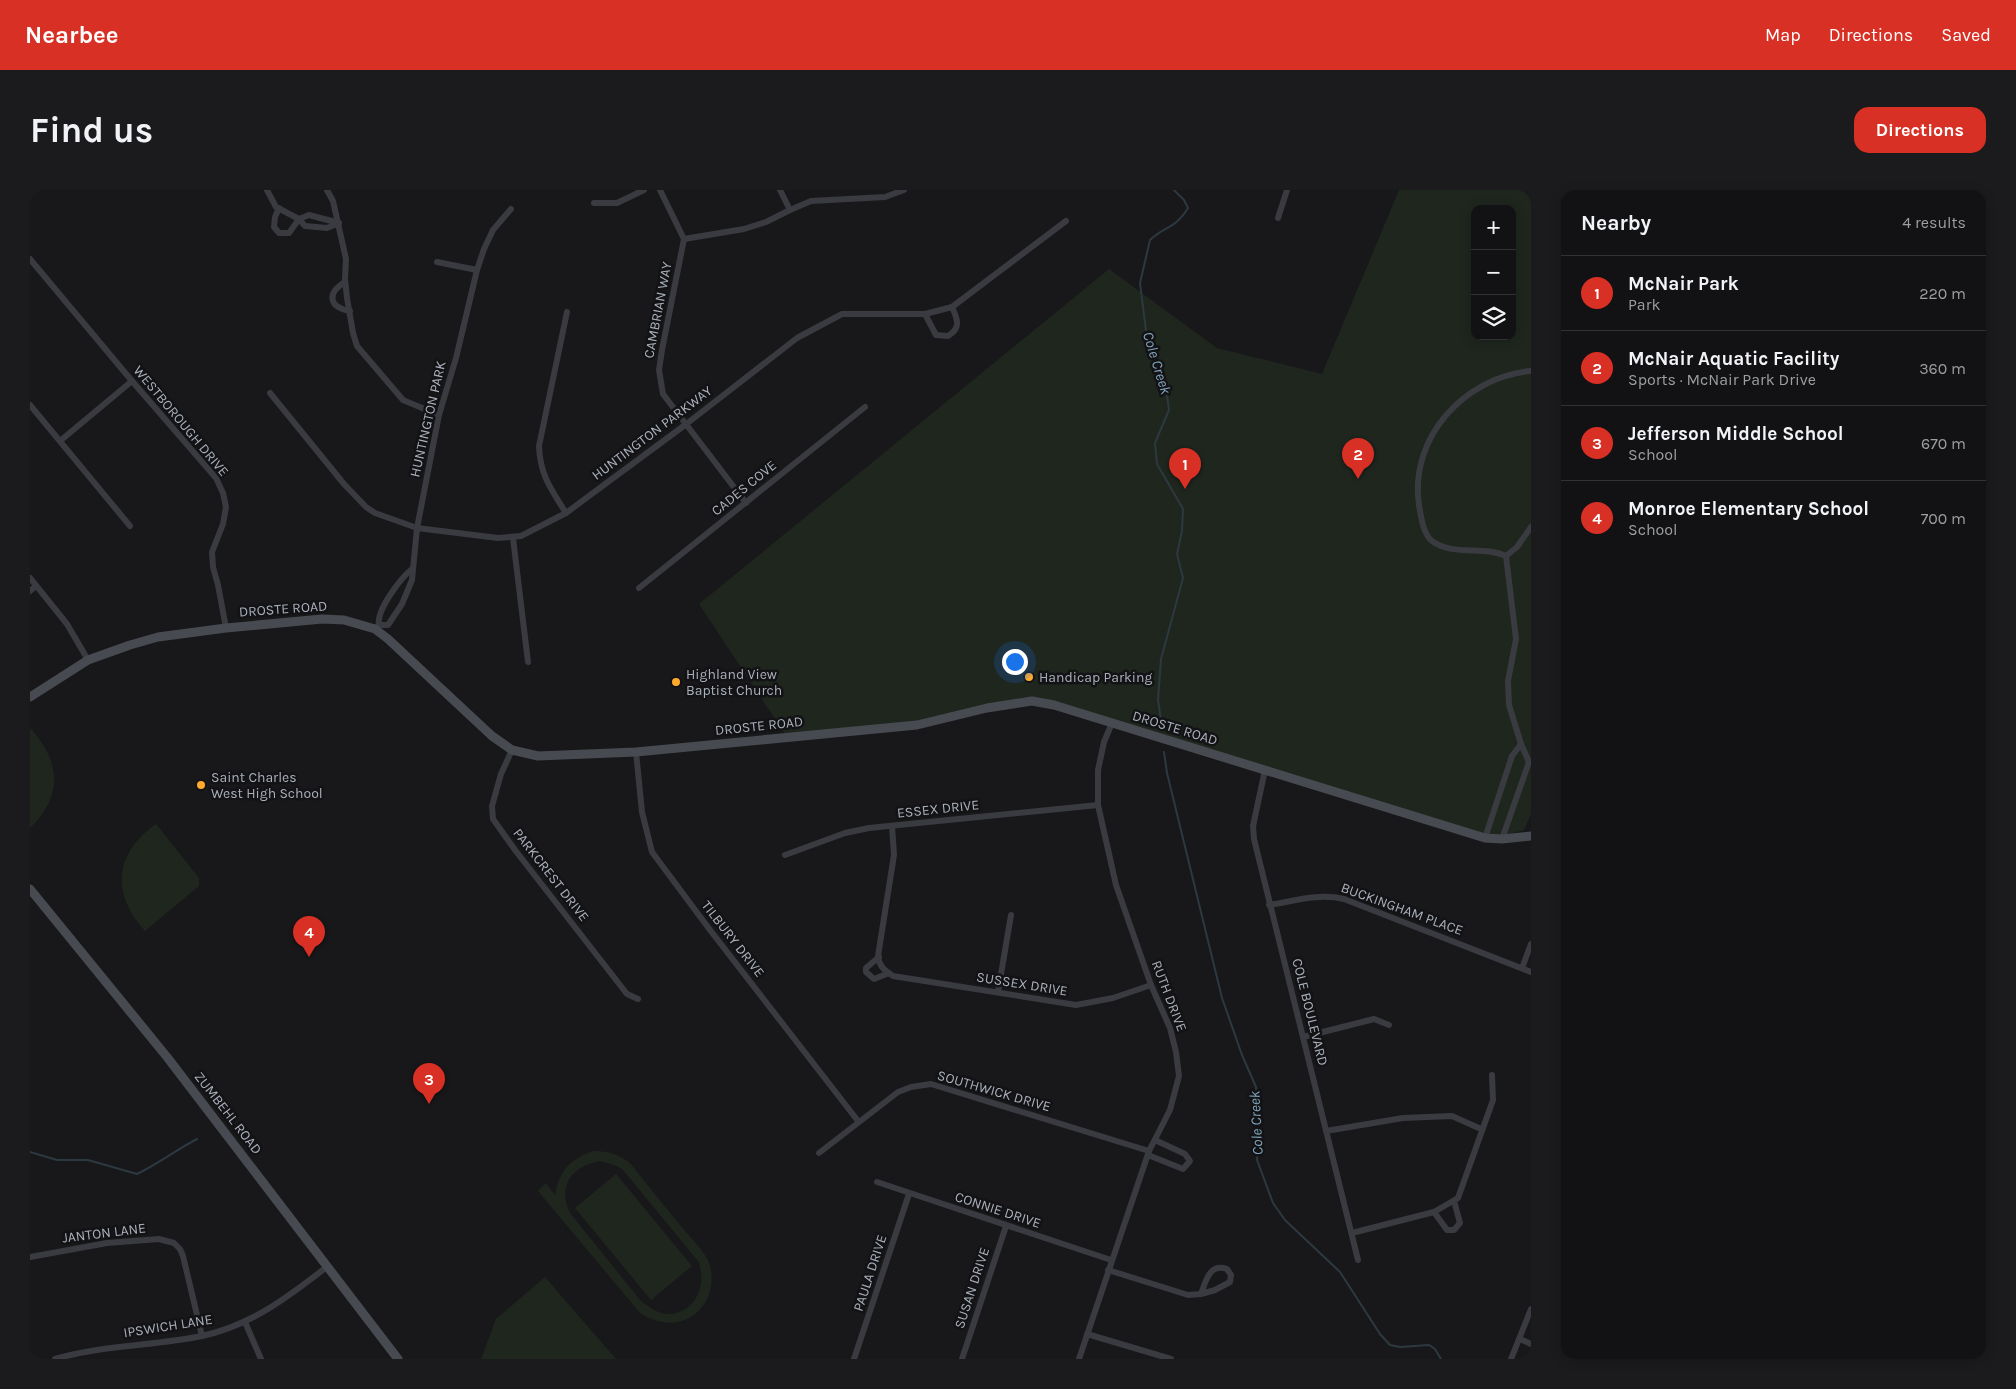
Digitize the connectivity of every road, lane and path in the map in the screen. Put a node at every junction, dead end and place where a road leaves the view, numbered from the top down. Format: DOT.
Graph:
graph roads {
  1 [pos="267,190"];
  2 [pos="327,190"];
  3 [pos="644,190"];
  4 [pos="660,190"];
  5 [pos="780,190"];
  6 [pos="904,190"];
  7 [pos="1287,190"];
  8 [pos="594,204"];
  9 [pos="279,208"];
  10 [pos="511,209"];
  11 [pos="790,210"];
  12 [pos="1278,218"];
  13 [pos="299,220"];
  14 [pos="1066,221"];
  15 [pos="338,222"];
  16 [pos="684,239"];
  17 [pos="30,259"];
  18 [pos="437,262"];
  19 [pos="477,270"];
  20 [pos="345,282"];
  21 [pos="952,307"];
  22 [pos="350,311"];
  23 [pos="567,312"];
  24 [pos="925,314"];
  25 [pos="1531,371"];
  26 [pos="132,381"];
  27 [pos="270,393"];
  28 [pos="30,405"];
  29 [pos="865,407"];
  30 [pos="439,415"];
  31 [pos="685,425"];
  32 [pos="60,441"];
  33 [pos="746,503"];
  34 [pos="566,513"];
  35 [pos="130,526"];
  36 [pos="1531,527"];
  37 [pos="417,528"];
  38 [pos="513,538"];
  39 [pos="1506,556"];
  40 [pos="412,568"];
  41 [pos="30,578"];
  42 [pos="36,586"];
  43 [pos="639,588"];
  44 [pos="30,592"];
  45 [pos="377,627"];
  46 [pos="226,628"];
  47 [pos="88,660"];
  48 [pos="528,662"];
  49 [pos="30,697"];
  50 [pos="1112,723"];
  51 [pos="1521,744"];
  52 [pos="512,750"];
  53 [pos="636,752"];
  54 [pos="1265,770"];
  55 [pos="1098,805"];
  56 [pos="892,826"];
  57 [pos="1531,836"];
  58 [pos="1485,838"];
  59 [pos="1502,839"];
  60 [pos="785,855"];
  61 [pos="30,889"];
  62 [pos="1270,906"];
  63 [pos="1012,915"];
  64 [pos="1531,944"];
  65 [pos="879,957"];
  66 [pos="1522,968"];
  67 [pos="1531,972"];
  68 [pos="889,973"];
  69 [pos="1151,985"];
  70 [pos="998,992"];
  71 [pos="638,1000"];
  72 [pos="1389,1025"];
  73 [pos="1303,1037"];
  74 [pos="1492,1075"];
  75 [pos="858,1121"];
  76 [pos="1481,1129"];
  77 [pos="1326,1131"];
  78 [pos="1155,1140"];
  79 [pos="819,1153"];
  80 [pos="1148,1153"];
  81 [pos="877,1182"];
  82 [pos="909,1194"];
  83 [pos="1454,1201"];
  84 [pos="1434,1212"];
  85 [pos="1006,1226"];
  86 [pos="1352,1232"];
  87 [pos="30,1257"];
  88 [pos="1111,1260"];
  89 [pos="1358,1260"];
  90 [pos="328,1266"];
  91 [pos="1108,1270"];
  92 [pos="1201,1294"];
  93 [pos="1531,1309"];
  94 [pos="245,1322"];
  95 [pos="1087,1334"];
  96 [pos="202,1336"];
  97 [pos="1520,1339"];
  98 [pos="1531,1344"];
  99 [pos="55,1359"];
  100 [pos="261,1359"];
  101 [pos="398,1359"];
  102 [pos="854,1359"];
  103 [pos="962,1359"];
  104 [pos="1079,1359"];
  105 [pos="1171,1359"];
  106 [pos="1511,1359"];
  1 -- 9 [label="street"];
  2 -- 15 [label="street"];
  3 -- 8 [label="street"];
  4 -- 16 [label="street"];
  5 -- 11 [label="street"];
  6 -- 11 [label="street"];
  7 -- 12 [label="street"];
  9 -- 13 [label="street"];
  9 -- 13 [label="street"];
  10 -- 19 [label="street, HUNTINGTON PARK"];
  11 -- 16 [label="street"];
  13 -- 15 [label="street"];
  13 -- 15 [label="street"];
  14 -- 21 [label="street, HUNTINGTON PARKWAY"];
  15 -- 20 [label="street"];
  16 -- 31 [label="street, CAMBRIAN WAY"];
  17 -- 26 [label="street, WESTBOROUGH DRIVE"];
  18 -- 19 [label="street"];
  19 -- 30 [label="street, HUNTINGTON PARK"];
  20 -- 22 [label="street"];
  20 -- 22 [label="street"];
  21 -- 24 [label="street, HUNTINGTON PARKWAY"];
  21 -- 24 [label="street"];
  22 -- 30 [label="street"];
  23 -- 34 [label="street"];
  24 -- 31 [label="street, HUNTINGTON PARKWAY"];
  25 -- 39 [label="street"];
  26 -- 32 [label="street"];
  26 -- 46 [label="street, WESTBOROUGH DRIVE"];
  27 -- 37 [label="street, HUNTINGTON PARKWAY"];
  28 -- 32 [label="street"];
  29 -- 33 [label="street, CADES COVE"];
  30 -- 37 [label="street, HUNTINGTON PARK"];
  31 -- 33 [label="street, CAMBRIAN WAY"];
  31 -- 34 [label="street, HUNTINGTON PARKWAY"];
  32 -- 35 [label="street"];
  33 -- 43 [label="street, CADES COVE"];
  34 -- 38 [label="street, HUNTINGTON PARKWAY"];
  36 -- 39 [label="street"];
  37 -- 38 [label="street, HUNTINGTON PARKWAY"];
  37 -- 40 [label="street, HUNTINGTON PARK"];
  38 -- 48 [label="street"];
  39 -- 51 [label="street"];
  40 -- 45 [label="street"];
  40 -- 45 [label="street, HUNTINGTON PARK"];
  41 -- 42 [label="street"];
  42 -- 44 [label="street"];
  42 -- 47 [label="street"];
  45 -- 46 [label="street, DROSTE ROAD"];
  45 -- 52 [label="street, DROSTE ROAD"];
  46 -- 47 [label="street, DROSTE ROAD"];
  47 -- 49 [label="street, DROSTE ROAD"];
  50 -- 53 [label="street, DROSTE ROAD"];
  50 -- 54 [label="street, DROSTE ROAD"];
  50 -- 55 [label="street, RUTH DRIVE"];
  51 -- 58 [label="street"];
  51 -- 59 [label="street"];
  52 -- 53 [label="street, DROSTE ROAD"];
  52 -- 71 [label="street, PARKCREST DRIVE"];
  53 -- 75 [label="street, TILBURY DRIVE"];
  54 -- 58 [label="street, DROSTE ROAD"];
  54 -- 62 [label="street, COLE BOULEVARD"];
  55 -- 56 [label="street, ESSEX DRIVE"];
  55 -- 69 [label="street, RUTH DRIVE"];
  56 -- 60 [label="street, ESSEX DRIVE"];
  56 -- 65 [label="street, SUSSEX DRIVE"];
  57 -- 59 [label="street, DROSTE ROAD"];
  58 -- 59 [label="street, DROSTE ROAD"];
  61 -- 90 [label="street, ZUMBEHL ROAD"];
  62 -- 66 [label="street, BUCKINGHAM PLACE"];
  62 -- 73 [label="street, COLE BOULEVARD"];
  63 -- 70 [label="street"];
  64 -- 66 [label="street"];
  65 -- 68 [label="street"];
  65 -- 68 [label="street, SUSSEX DRIVE"];
  66 -- 67 [label="street, BUCKINGHAM PLACE"];
  68 -- 70 [label="street, SUSSEX DRIVE"];
  69 -- 70 [label="street, SUSSEX DRIVE"];
  69 -- 78 [label="street, RUTH DRIVE"];
  72 -- 73 [label="street"];
  73 -- 77 [label="street, COLE BOULEVARD"];
  74 -- 76 [label="street"];
  75 -- 79 [label="street, SOUTHWICK DRIVE"];
  75 -- 80 [label="street, SOUTHWICK DRIVE"];
  76 -- 77 [label="street"];
  76 -- 83 [label="street"];
  77 -- 86 [label="street, COLE BOULEVARD"];
  78 -- 80 [label="street, RUTH DRIVE"];
  78 -- 80 [label="street, SOUTHWICK DRIVE"];
  80 -- 88 [label="street, RUTH DRIVE"];
  81 -- 82 [label="street, CONNIE DRIVE"];
  82 -- 85 [label="street, CONNIE DRIVE"];
  82 -- 102 [label="street, PAULA DRIVE"];
  83 -- 84 [label="street"];
  83 -- 84 [label="street"];
  84 -- 86 [label="street"];
  85 -- 88 [label="street, CONNIE DRIVE"];
  85 -- 103 [label="street, SUSAN DRIVE"];
  86 -- 89 [label="street, COLE BOULEVARD"];
  87 -- 96 [label="street, JANTON LANE"];
  88 -- 91 [label="street, RUTH DRIVE"];
  90 -- 94 [label="street, IPSWICH LANE"];
  90 -- 101 [label="street, ZUMBEHL ROAD"];
  91 -- 92 [label="street"];
  91 -- 95 [label="street, RUTH DRIVE"];
  92 -- 92 [label="street"];
  93 -- 97 [label="street"];
  94 -- 96 [label="street, IPSWICH LANE"];
  94 -- 100 [label="street"];
  95 -- 104 [label="street, RUTH DRIVE"];
  95 -- 105 [label="street"];
  96 -- 99 [label="street, IPSWICH LANE"];
  97 -- 98 [label="street"];
  97 -- 106 [label="street"];
}
